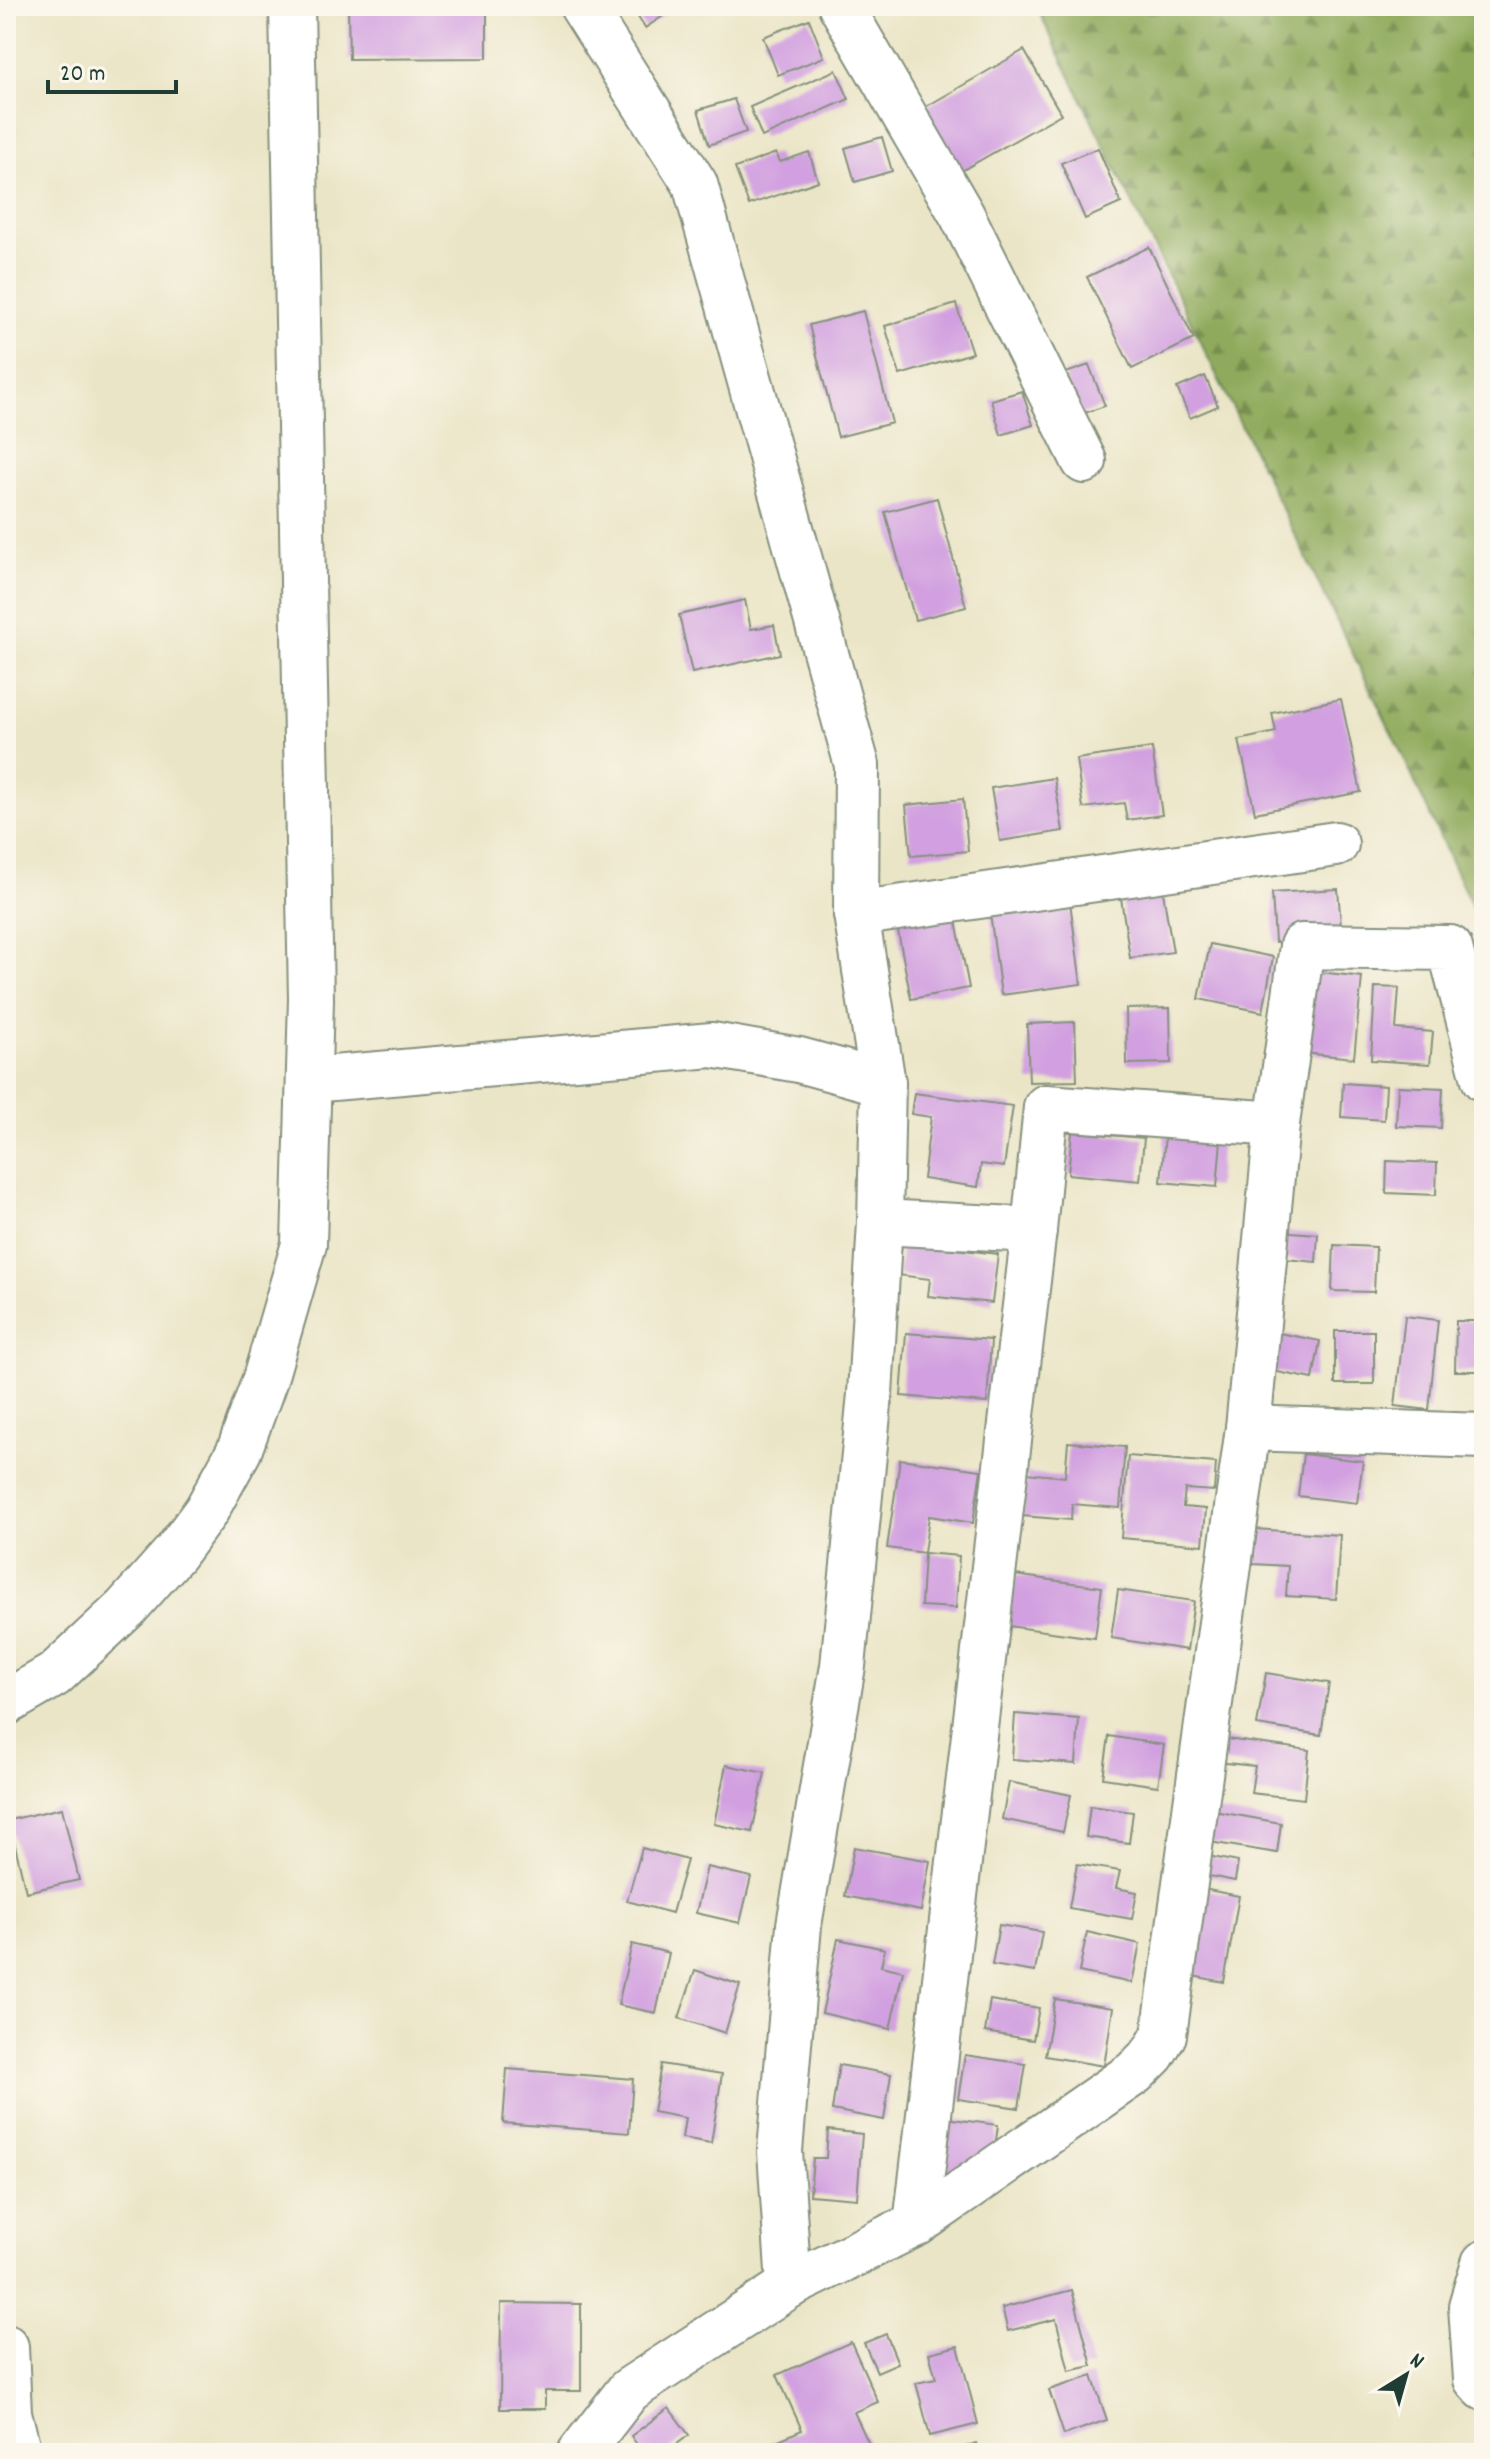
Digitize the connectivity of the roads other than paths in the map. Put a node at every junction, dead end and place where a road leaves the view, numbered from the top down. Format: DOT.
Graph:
graph roads {
  1 [pos="292,6"];
  2 [pos="582,6"];
  3 [pos="841,6"];
  4 [pos="1084,461"];
  5 [pos="1336,844"];
  6 [pos="856,914"];
  7 [pos="1484,1079"];
  8 [pos="310,1080"];
  9 [pos="883,1083"];
  10 [pos="1277,1124"];
  11 [pos="880,1222"];
  12 [pos="1034,1230"];
  13 [pos="1248,1428"];
  14 [pos="1484,1436"];
  15 [pos="6,1703"];
  16 [pos="916,2224"];
  17 [pos="1484,2263"];
  18 [pos="789,2286"];
  19 [pos="6,2347"];
  20 [pos="1484,2388"];
  21 [pos="19,2453"];
  22 [pos="580,2453"];
  1 -- 8 [label="street"];
  2 -- 6 [label="street"];
  3 -- 4 [label="street"];
  5 -- 6 [label="street"];
  6 -- 9 [label="street"];
  7 -- 10 [label="street"];
  8 -- 9 [label="street"];
  8 -- 15 [label="street"];
  9 -- 11 [label="street"];
  10 -- 12 [label="street"];
  10 -- 13 [label="street"];
  11 -- 12 [label="street"];
  11 -- 18 [label="street"];
  12 -- 16 [label="street"];
  13 -- 14 [label="street"];
  13 -- 16 [label="street"];
  16 -- 18 [label="street"];
  17 -- 20 [label="street"];
  18 -- 22 [label="street"];
  19 -- 21 [label="street"];
}
